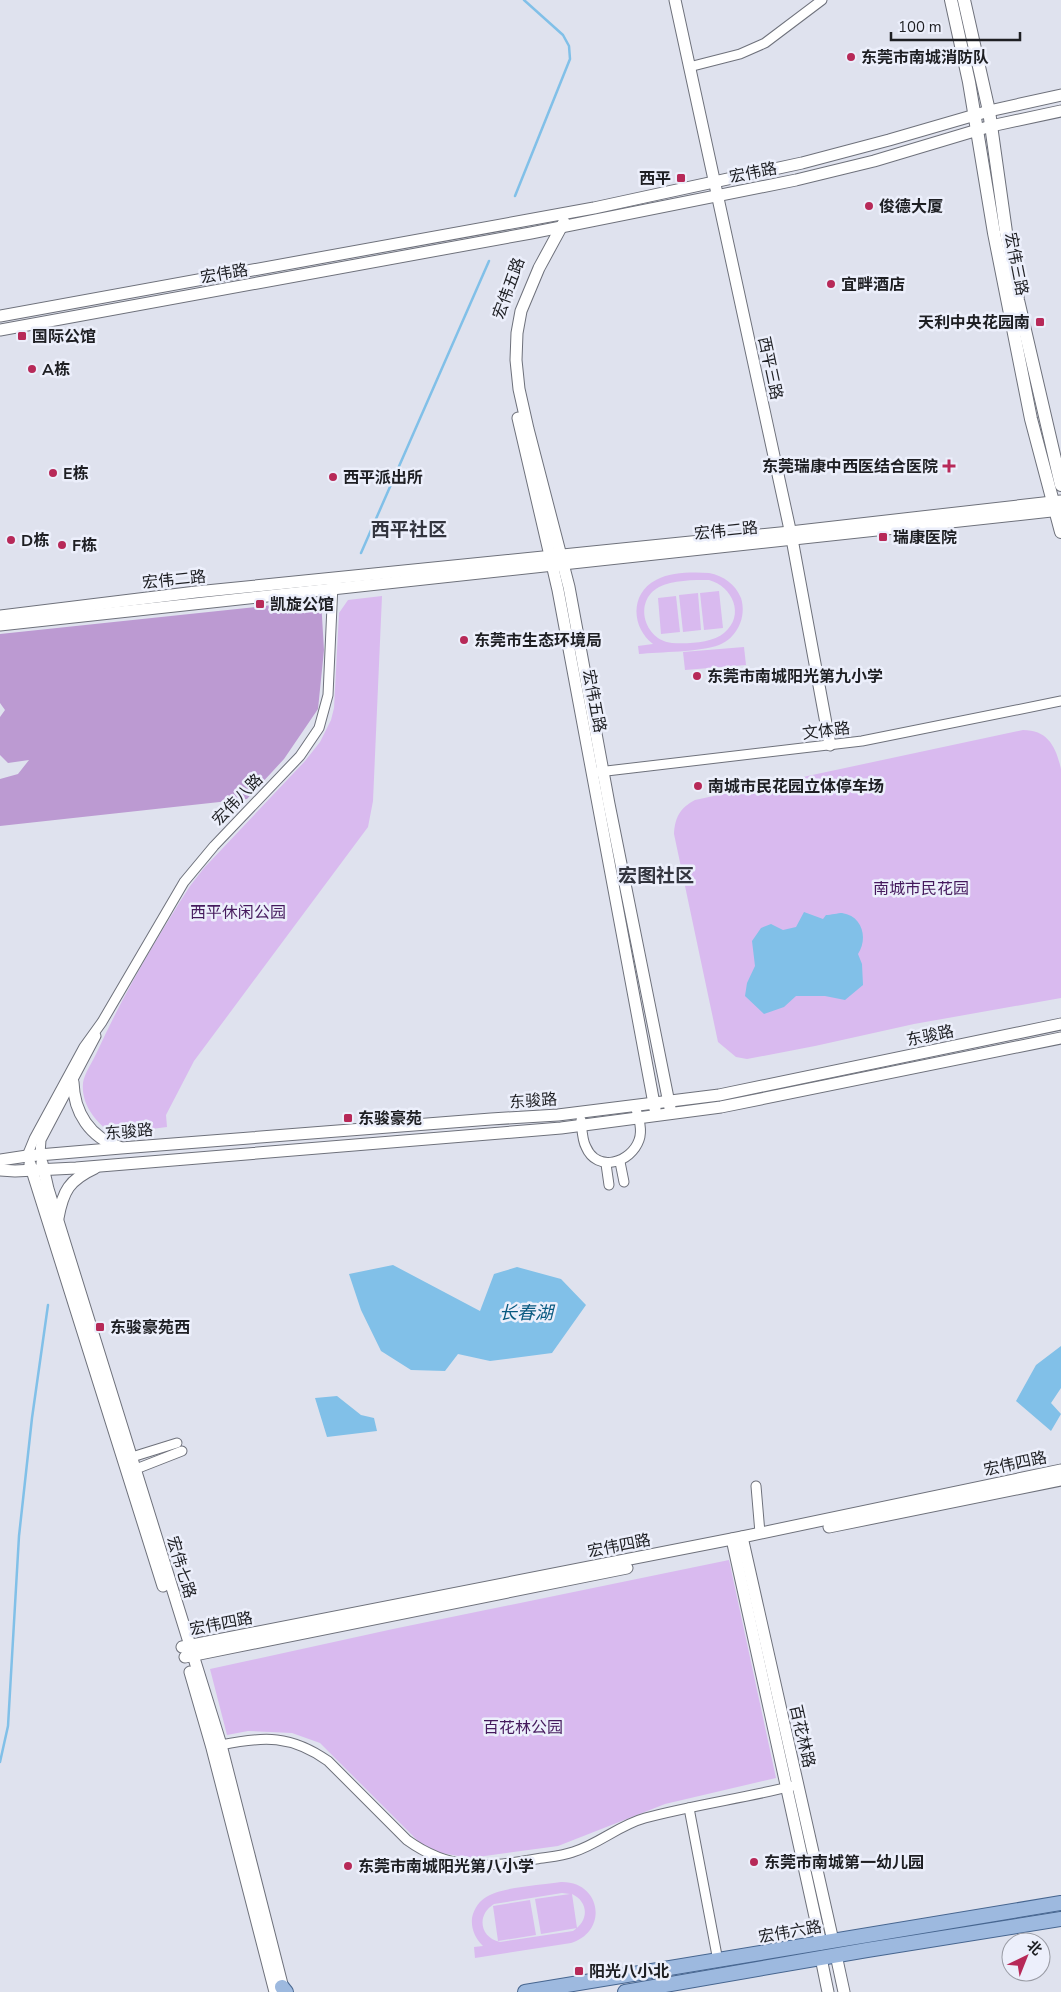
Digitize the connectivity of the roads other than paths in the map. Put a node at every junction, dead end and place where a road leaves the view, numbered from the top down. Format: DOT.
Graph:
graph roads {
  1 [pos="674,0"];
  2 [pos="822,0"];
  3 [pos="951,0"];
  4 [pos="964,0"];
  5 [pos="689,67"];
  6 [pos="1061,95"];
  7 [pos="989,111"];
  8 [pos="1061,111"];
  9 [pos="975,115"];
  10 [pos="992,126"];
  11 [pos="978,130"];
  12 [pos="714,182"];
  13 [pos="717,195"];
  14 [pos="566,213"];
  15 [pos="557,227"];
  16 [pos="0,316"];
  17 [pos="0,330"];
  18 [pos="1061,485"];
  19 [pos="1057,506"];
  20 [pos="1061,532"];
  21 [pos="791,535"];
  22 [pos="557,560"];
  23 [pos="333,584"];
  24 [pos="0,616"];
  25 [pos="0,625"];
  26 [pos="1061,701"];
  27 [pos="830,745"];
  28 [pos="598,772"];
  29 [pos="102,1022"];
  30 [pos="1061,1024"];
  31 [pos="1061,1038"];
  32 [pos="73,1082"];
  33 [pos="669,1102"];
  34 [pos="654,1103"];
  35 [pos="635,1106"];
  36 [pos="580,1113"];
  37 [pos="672,1114"];
  38 [pos="656,1116"];
  39 [pos="638,1118"];
  40 [pos="582,1125"];
  41 [pos="121,1148"];
  42 [pos="40,1154"];
  43 [pos="28,1156"];
  44 [pos="0,1160"];
  45 [pos="620,1162"];
  46 [pos="606,1164"];
  47 [pos="101,1165"];
  48 [pos="0,1170"];
  49 [pos="38,1170"];
  50 [pos="624,1182"];
  51 [pos="609,1185"];
  52 [pos="58,1220"];
  53 [pos="180,1447"];
  54 [pos="134,1463"];
  55 [pos="1061,1470"];
  56 [pos="1061,1480"];
  57 [pos="756,1486"];
  58 [pos="760,1533"];
  59 [pos="737,1542"];
  60 [pos="187,1651"];
  61 [pos="221,1745"];
  62 [pos="792,1786"];
  63 [pos="689,1808"];
  64 [pos="1061,1903"];
  65 [pos="1061,1918"];
  66 [pos="827,1942"];
  67 [pos="836,1955"];
  68 [pos="821,1958"];
  69 [pos="718,1961"];
  70 [pos="279,1990"];
  71 [pos="525,1992"];
  72 [pos="625,1992"];
  73 [pos="828,1992"];
  74 [pos="844,1992"];
  1 -- 5 [label="street, 西平三路"];
  2 -- 5 [label="street"];
  3 -- 9 [label="main road, 宏伟三路"];
  4 -- 7 [label="main road, 宏伟三路"];
  5 -- 12 [label="street, 西平三路"];
  6 -- 7 [label="street"];
  7 -- 9 [label="street, 宏伟路"];
  7 -- 10 [label="main road, 宏伟三路"];
  8 -- 10 [label="street"];
  9 -- 11 [label="main road, 宏伟三路"];
  9 -- 12 [label="street, 宏伟路"];
  10 -- 11 [label="street, 宏伟路"];
  10 -- 18 [label="main road, 宏伟三路"];
  11 -- 13 [label="street, 宏伟路"];
  11 -- 19 [label="main road, 宏伟三路"];
  12 -- 13 [label="street, 西平三路"];
  12 -- 14 [label="street, 宏伟路"];
  13 -- 15 [label="street, 宏伟路"];
  13 -- 21 [label="street, 西平三路"];
  14 -- 15 [label="street, 宏伟五路"];
  14 -- 16 [label="street, 宏伟路"];
  15 -- 17 [label="street, 宏伟路"];
  15 -- 22 [label="street, 宏伟五路"];
  19 -- 20 [label="main road, 宏伟三路"];
  19 -- 21 [label="street, 宏伟二路"];
  21 -- 22 [label="street, 宏伟二路"];
  21 -- 27 [label="street, 西平三路"];
  22 -- 23 [label="street, 宏伟二路"];
  22 -- 28 [label="street, 宏伟五路"];
  23 -- 24 [label="street, 宏伟二路"];
  23 -- 25 [label="street, 宏伟二路"];
  23 -- 29 [label="street, 宏伟八路"];
  26 -- 27 [label="street, 文体路"];
  27 -- 28 [label="street, 文体路"];
  28 -- 33 [label="street, 宏伟五路"];
  28 -- 34 [label="street, 宏伟五路"];
  29 -- 32 [label="street, 宏伟八路"];
  29 -- 43 [label="street, 宏伟八路"];
  30 -- 33 [label="street, 东骏路"];
  31 -- 37 [label="street, 东骏路"];
  32 -- 41 [label="street"];
  32 -- 42 [label="street, 宏伟八路"];
  33 -- 34 [label="street, 东骏路"];
  33 -- 37 [label="street"];
  34 -- 35 [label="street, 东骏路"];
  34 -- 38 [label="street, 宏伟五路"];
  35 -- 36 [label="street, 东骏路"];
  35 -- 39 [label="street"];
  36 -- 40 [label="street"];
  36 -- 41 [label="street, 东骏路"];
  37 -- 38 [label="street, 东骏路"];
  38 -- 39 [label="street, 东骏路"];
  39 -- 40 [label="street, 东骏路"];
  39 -- 45 [label="street"];
  40 -- 46 [label="street"];
  40 -- 47 [label="street, 东骏路"];
  41 -- 42 [label="street, 东骏路"];
  42 -- 43 [label="street, 东骏路"];
  42 -- 49 [label="street, 宏伟七路"];
  43 -- 44 [label="street, 东骏路"];
  43 -- 49 [label="street, 宏伟七路"];
  45 -- 46 [label="street"];
  45 -- 50 [label="street"];
  46 -- 51 [label="street"];
  47 -- 49 [label="street, 东骏路"];
  47 -- 52 [label="street"];
  48 -- 49 [label="street, 东骏路"];
  49 -- 52 [label="street, 宏伟七路"];
  49 -- 60 [label="street, 宏伟七路"];
  52 -- 54 [label="street, 宏伟七路"];
  53 -- 54 [label="street"];
  54 -- 60 [label="street, 宏伟七路"];
  55 -- 58 [label="street, 宏伟四路"];
  56 -- 59 [label="street, 宏伟四路"];
  57 -- 58 [label="street"];
  58 -- 59 [label="street, 宏伟四路"];
  59 -- 60 [label="street, 宏伟四路"];
  59 -- 62 [label="street, 百花林路"];
  60 -- 61 [label="street, 宏伟七路"];
  60 -- 70 [label="street, 宏伟七路"];
  61 -- 63 [label="street"];
  61 -- 70 [label="street, 宏伟七路"];
  62 -- 63 [label="street"];
  62 -- 66 [label="street, 百花林路"];
  63 -- 69 [label="street"];
  64 -- 66 [label="main road, 宏伟六路"];
  65 -- 67 [label="main road, 宏伟六路"];
  66 -- 69 [label="main road, 宏伟六路"];
  67 -- 68 [label="main road, 宏伟六路"];
  67 -- 74 [label="street"];
  68 -- 72 [label="main road, 宏伟六路"];
  68 -- 73 [label="street"];
  69 -- 71 [label="main road, 宏伟六路"];
}
